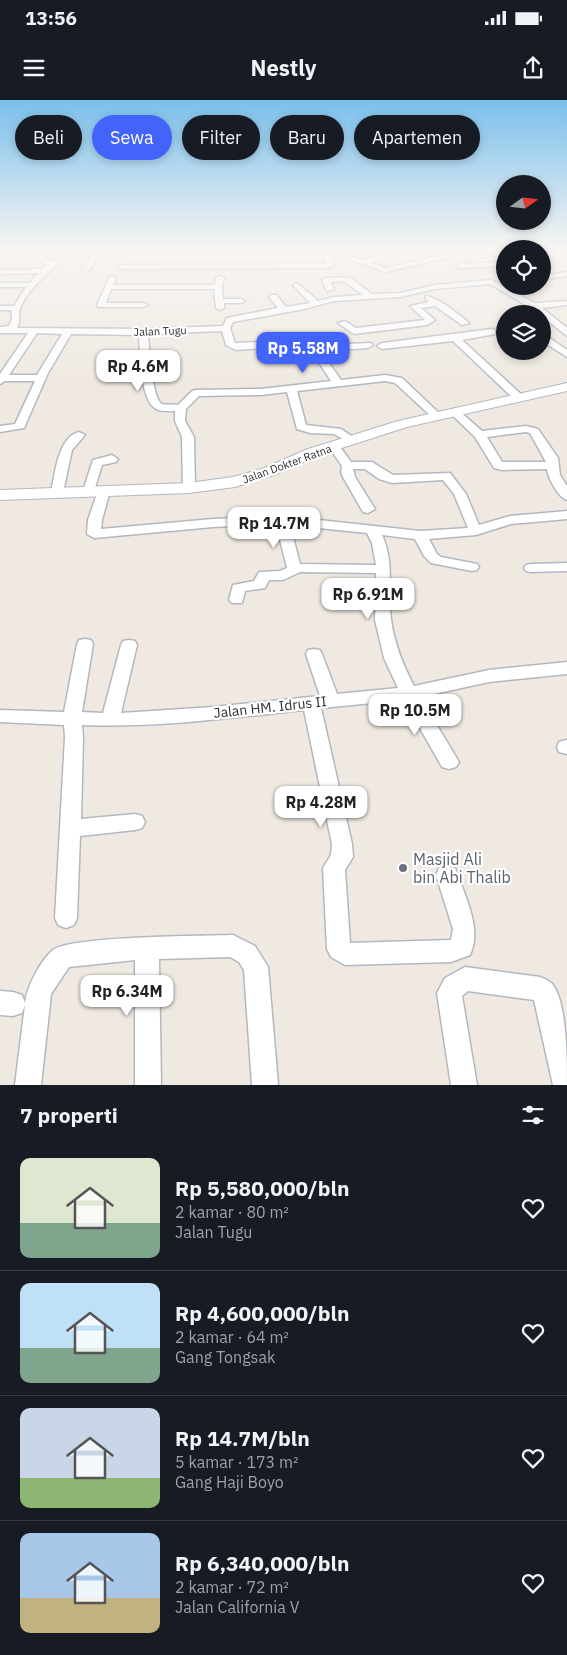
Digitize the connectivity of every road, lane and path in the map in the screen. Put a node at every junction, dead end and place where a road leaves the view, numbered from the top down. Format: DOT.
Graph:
graph roads {
  1 [pos="22,293"];
  2 [pos="105,293"];
  3 [pos="219,293"];
  4 [pos="303,293"];
  5 [pos="365,293"];
  6 [pos="403,293"];
  7 [pos="422,293"];
  8 [pos="512,293"];
  9 [pos="273,297"];
  10 [pos="371,297"];
  11 [pos="241,301"];
  12 [pos="438,303"];
  13 [pos="567,304"];
  14 [pos="314,305"];
  15 [pos="532,305"];
  16 [pos="144,306"];
  17 [pos="551,306"];
  18 [pos="0,308"];
  19 [pos="16,308"];
  20 [pos="284,310"];
  21 [pos="392,315"];
  22 [pos="551,320"];
  23 [pos="420,322"];
  24 [pos="342,323"];
  25 [pos="465,323"];
  26 [pos="406,324"];
  27 [pos="226,328"];
  28 [pos="0,330"];
  29 [pos="11,330"];
  30 [pos="380,330"];
  31 [pos="34,331"];
  32 [pos="68,331"];
  33 [pos="142,332"];
  34 [pos="431,332"];
  35 [pos="492,332"];
  36 [pos="567,333"];
  37 [pos="401,335"];
  38 [pos="455,338"];
  39 [pos="551,342"];
  40 [pos="368,345"];
  41 [pos="315,354"];
  42 [pos="567,354"];
  43 [pos="1,380"];
  44 [pos="40,381"];
  45 [pos="337,382"];
  46 [pos="567,386"];
  47 [pos="291,388"];
  48 [pos="519,398"];
  49 [pos="181,408"];
  50 [pos="454,412"];
  51 [pos="437,416"];
  52 [pos="0,429"];
  53 [pos="79,435"];
  54 [pos="480,435"];
  55 [pos="352,441"];
  56 [pos="334,446"];
  57 [pos="112,459"];
  58 [pos="553,465"];
  59 [pos="348,466"];
  60 [pos="189,488"];
  61 [pos="97,491"];
  62 [pos="57,492"];
  63 [pos="0,495"];
  64 [pos="567,496"];
  65 [pos="368,509"];
  66 [pos="567,515"];
  67 [pos="282,520"];
  68 [pos="373,531"];
  69 [pos="476,531"];
  70 [pos="420,535"];
  71 [pos="472,567"];
  72 [pos="567,567"];
  73 [pos="531,568"];
  74 [pos="295,569"];
  75 [pos="384,569"];
  76 [pos="237,600"];
  77 [pos="85,644"];
  78 [pos="129,645"];
  79 [pos="314,654"];
  80 [pos="567,668"];
  81 [pos="410,693"];
  82 [pos="321,702"];
  83 [pos="0,716"];
  84 [pos="72,719"];
  85 [pos="110,720"];
  86 [pos="449,762"];
  87 [pos="135,822"];
  88 [pos="69,829"];
  89 [pos="447,875"];
  90 [pos="66,918"];
  91 [pos="147,948"];
  92 [pos="28,1085"];
  93 [pos="148,1085"];
  94 [pos="265,1085"];
  95 [pos="464,1085"];
  96 [pos="566,1085"];
  1 -- 19 [label="street"];
  2 -- 16 [label="street"];
  3 -- 11 [label="street"];
  4 -- 14 [label="street"];
  5 -- 10 [label="street"];
  6 -- 10 [label="street, Jalan Tugu"];
  7 -- 12 [label="street"];
  8 -- 15 [label="street"];
  9 -- 20 [label="street"];
  10 -- 14 [label="street, Jalan Tugu"];
  12 -- 23 [label="street"];
  12 -- 25 [label="street"];
  13 -- 17 [label="street"];
  14 -- 20 [label="street, Jalan Tugu"];
  18 -- 19 [label="street"];
  19 -- 29 [label="street"];
  20 -- 27 [label="street, Jalan Tugu"];
  21 -- 26 [label="street"];
  22 -- 36 [label="street"];
  23 -- 26 [label="street"];
  23 -- 34 [label="street"];
  24 -- 30 [label="street"];
  26 -- 30 [label="street"];
  27 -- 33 [label="street, Jalan Tugu"];
  27 -- 41 [label="street"];
  28 -- 29 [label="street, Jalan Tugu"];
  29 -- 31 [label="street, Jalan Tugu"];
  30 -- 37 [label="street"];
  30 -- 38 [label="street"];
  31 -- 32 [label="street, Jalan Tugu"];
  31 -- 43 [label="street"];
  32 -- 33 [label="street, Jalan Tugu"];
  32 -- 44 [label="street"];
  33 -- 49 [label="street"];
  35 -- 38 [label="street"];
  38 -- 48 [label="street"];
  39 -- 42 [label="street"];
  40 -- 41 [label="street"];
  41 -- 45 [label="street"];
  43 -- 44 [label="street"];
  44 -- 52 [label="street"];
  45 -- 47 [label="street"];
  45 -- 51 [label="street"];
  46 -- 48 [label="street, Jalan Dokter Ratna"];
  47 -- 49 [label="street"];
  47 -- 55 [label="street"];
  48 -- 50 [label="street, Jalan Dokter Ratna"];
  49 -- 60 [label="street"];
  50 -- 51 [label="street, Jalan Dokter Ratna"];
  50 -- 54 [label="street"];
  51 -- 55 [label="street, Jalan Dokter Ratna"];
  53 -- 62 [label="street"];
  54 -- 58 [label="street"];
  54 -- 58 [label="street"];
  55 -- 56 [label="street, Jalan Dokter Ratna"];
  56 -- 59 [label="street"];
  56 -- 60 [label="street, Jalan Dokter Ratna"];
  57 -- 61 [label="street"];
  58 -- 64 [label="street"];
  59 -- 65 [label="street"];
  59 -- 69 [label="street"];
  60 -- 61 [label="street, Jalan Dokter Ratna"];
  61 -- 62 [label="street, Jalan Dokter Ratna"];
  61 -- 67 [label="street"];
  62 -- 63 [label="street, Jalan Dokter Ratna"];
  66 -- 69 [label="street"];
  67 -- 68 [label="street"];
  67 -- 74 [label="street"];
  68 -- 70 [label="street"];
  68 -- 75 [label="street"];
  69 -- 70 [label="street"];
  70 -- 71 [label="street"];
  72 -- 73 [label="street"];
  74 -- 75 [label="street"];
  74 -- 76 [label="street"];
  75 -- 81 [label="street"];
  77 -- 84 [label="street"];
  78 -- 85 [label="street"];
  79 -- 82 [label="street"];
  80 -- 81 [label="street, Jalan HM. Idrus II"];
  81 -- 82 [label="street, Jalan HM. Idrus II"];
  81 -- 86 [label="street"];
  82 -- 85 [label="street, Jalan HM. Idrus II"];
  82 -- 89 [label="street"];
  83 -- 84 [label="street, Jalan HM. Idrus II"];
  84 -- 85 [label="street, Jalan HM. Idrus II"];
  84 -- 88 [label="street"];
  87 -- 88 [label="street"];
  88 -- 90 [label="street"];
  91 -- 92 [label="street"];
  91 -- 93 [label="street"];
  91 -- 94 [label="street"];
  95 -- 96 [label="street"];
}
